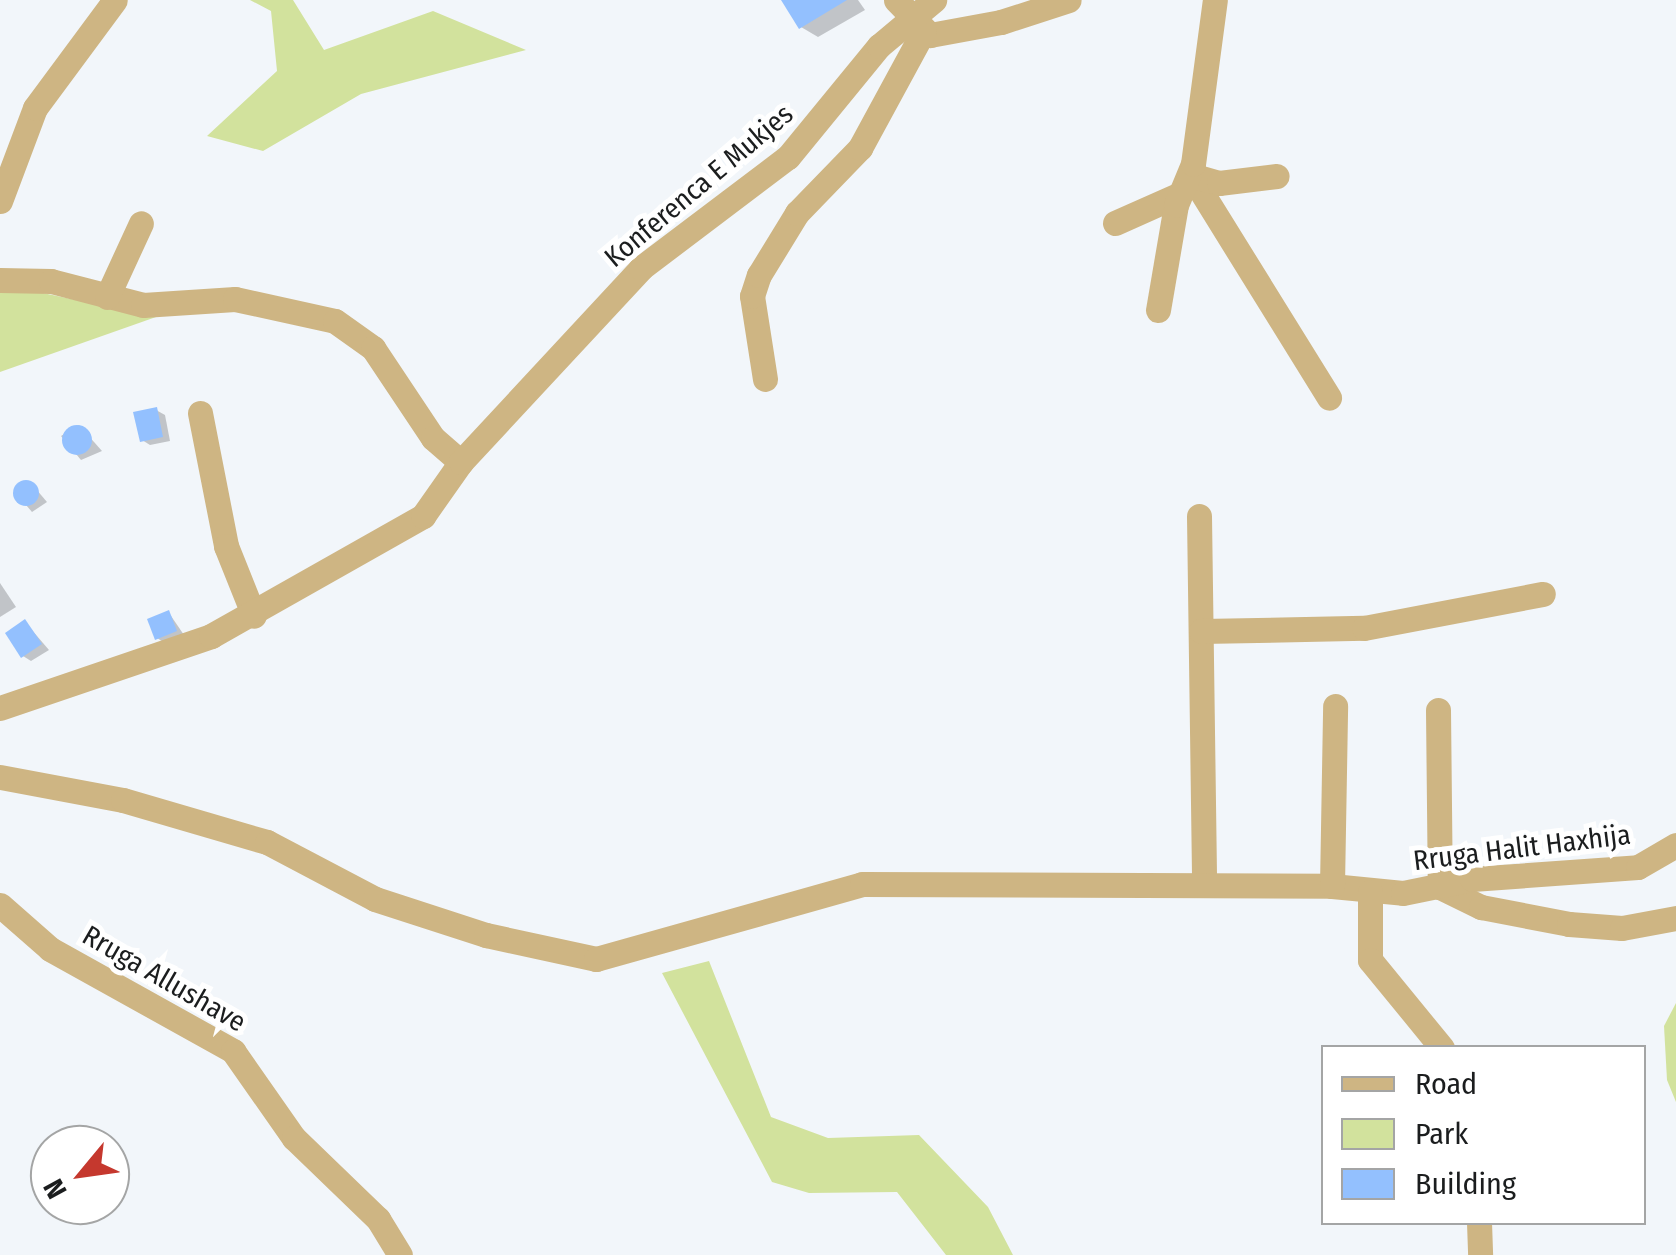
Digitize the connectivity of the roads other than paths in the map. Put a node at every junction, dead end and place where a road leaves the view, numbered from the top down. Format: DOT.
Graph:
graph roads {
  1 [pos="115,0"];
  2 [pos="934,0"];
  3 [pos="1069,0"];
  4 [pos="1215,0"];
  5 [pos="910,15"];
  6 [pos="1277,176"];
  7 [pos="1185,184"];
  8 [pos="0,200"];
  9 [pos="141,223"];
  10 [pos="1115,223"];
  11 [pos="0,280"];
  12 [pos="107,297"];
  13 [pos="1158,310"];
  14 [pos="765,379"];
  15 [pos="1330,398"];
  16 [pos="200,413"];
  17 [pos="461,462"];
  18 [pos="1199,516"];
  19 [pos="1543,594"];
  20 [pos="254,616"];
  21 [pos="1201,631"];
  22 [pos="1334,706"];
  23 [pos="0,708"];
  24 [pos="1438,710"];
  25 [pos="0,777"];
  26 [pos="1676,845"];
  27 [pos="1204,885"];
  28 [pos="1332,886"];
  29 [pos="1440,887"];
  30 [pos="1370,892"];
  31 [pos="0,905"];
  32 [pos="1676,918"];
  33 [pos="1440,1045"];
  34 [pos="1479,1225"];
  35 [pos="400,1255"];
  36 [pos="1480,1255"];
  1 -- 8 [label="street"];
  2 -- 5 [label="street, Konferenca E Mukjes"];
  3 -- 5 [label="street"];
  4 -- 7 [label="street"];
  5 -- 14 [label="street"];
  5 -- 17 [label="street, Konferenca E Mukjes"];
  6 -- 7 [label="street"];
  7 -- 10 [label="street"];
  7 -- 13 [label="street"];
  7 -- 15 [label="street"];
  9 -- 12 [label="street"];
  11 -- 12 [label="street"];
  12 -- 17 [label="street"];
  16 -- 20 [label="street"];
  17 -- 20 [label="street, Konferenca E Mukjes"];
  18 -- 21 [label="street"];
  19 -- 21 [label="street"];
  20 -- 23 [label="street, Konferenca E Mukjes"];
  21 -- 27 [label="street"];
  22 -- 28 [label="street"];
  24 -- 29 [label="street"];
  25 -- 27 [label="street, Rruga Halit Haxhija"];
  26 -- 29 [label="street, Rruga Halit Haxhija"];
  27 -- 28 [label="street, Rruga Halit Haxhija"];
  28 -- 30 [label="street, Rruga Halit Haxhija"];
  29 -- 30 [label="street, Rruga Halit Haxhija"];
  29 -- 32 [label="street"];
  30 -- 33 [label="street"];
  31 -- 35 [label="street, Rruga Allushave"];
  34 -- 36 [label="street"];
}
